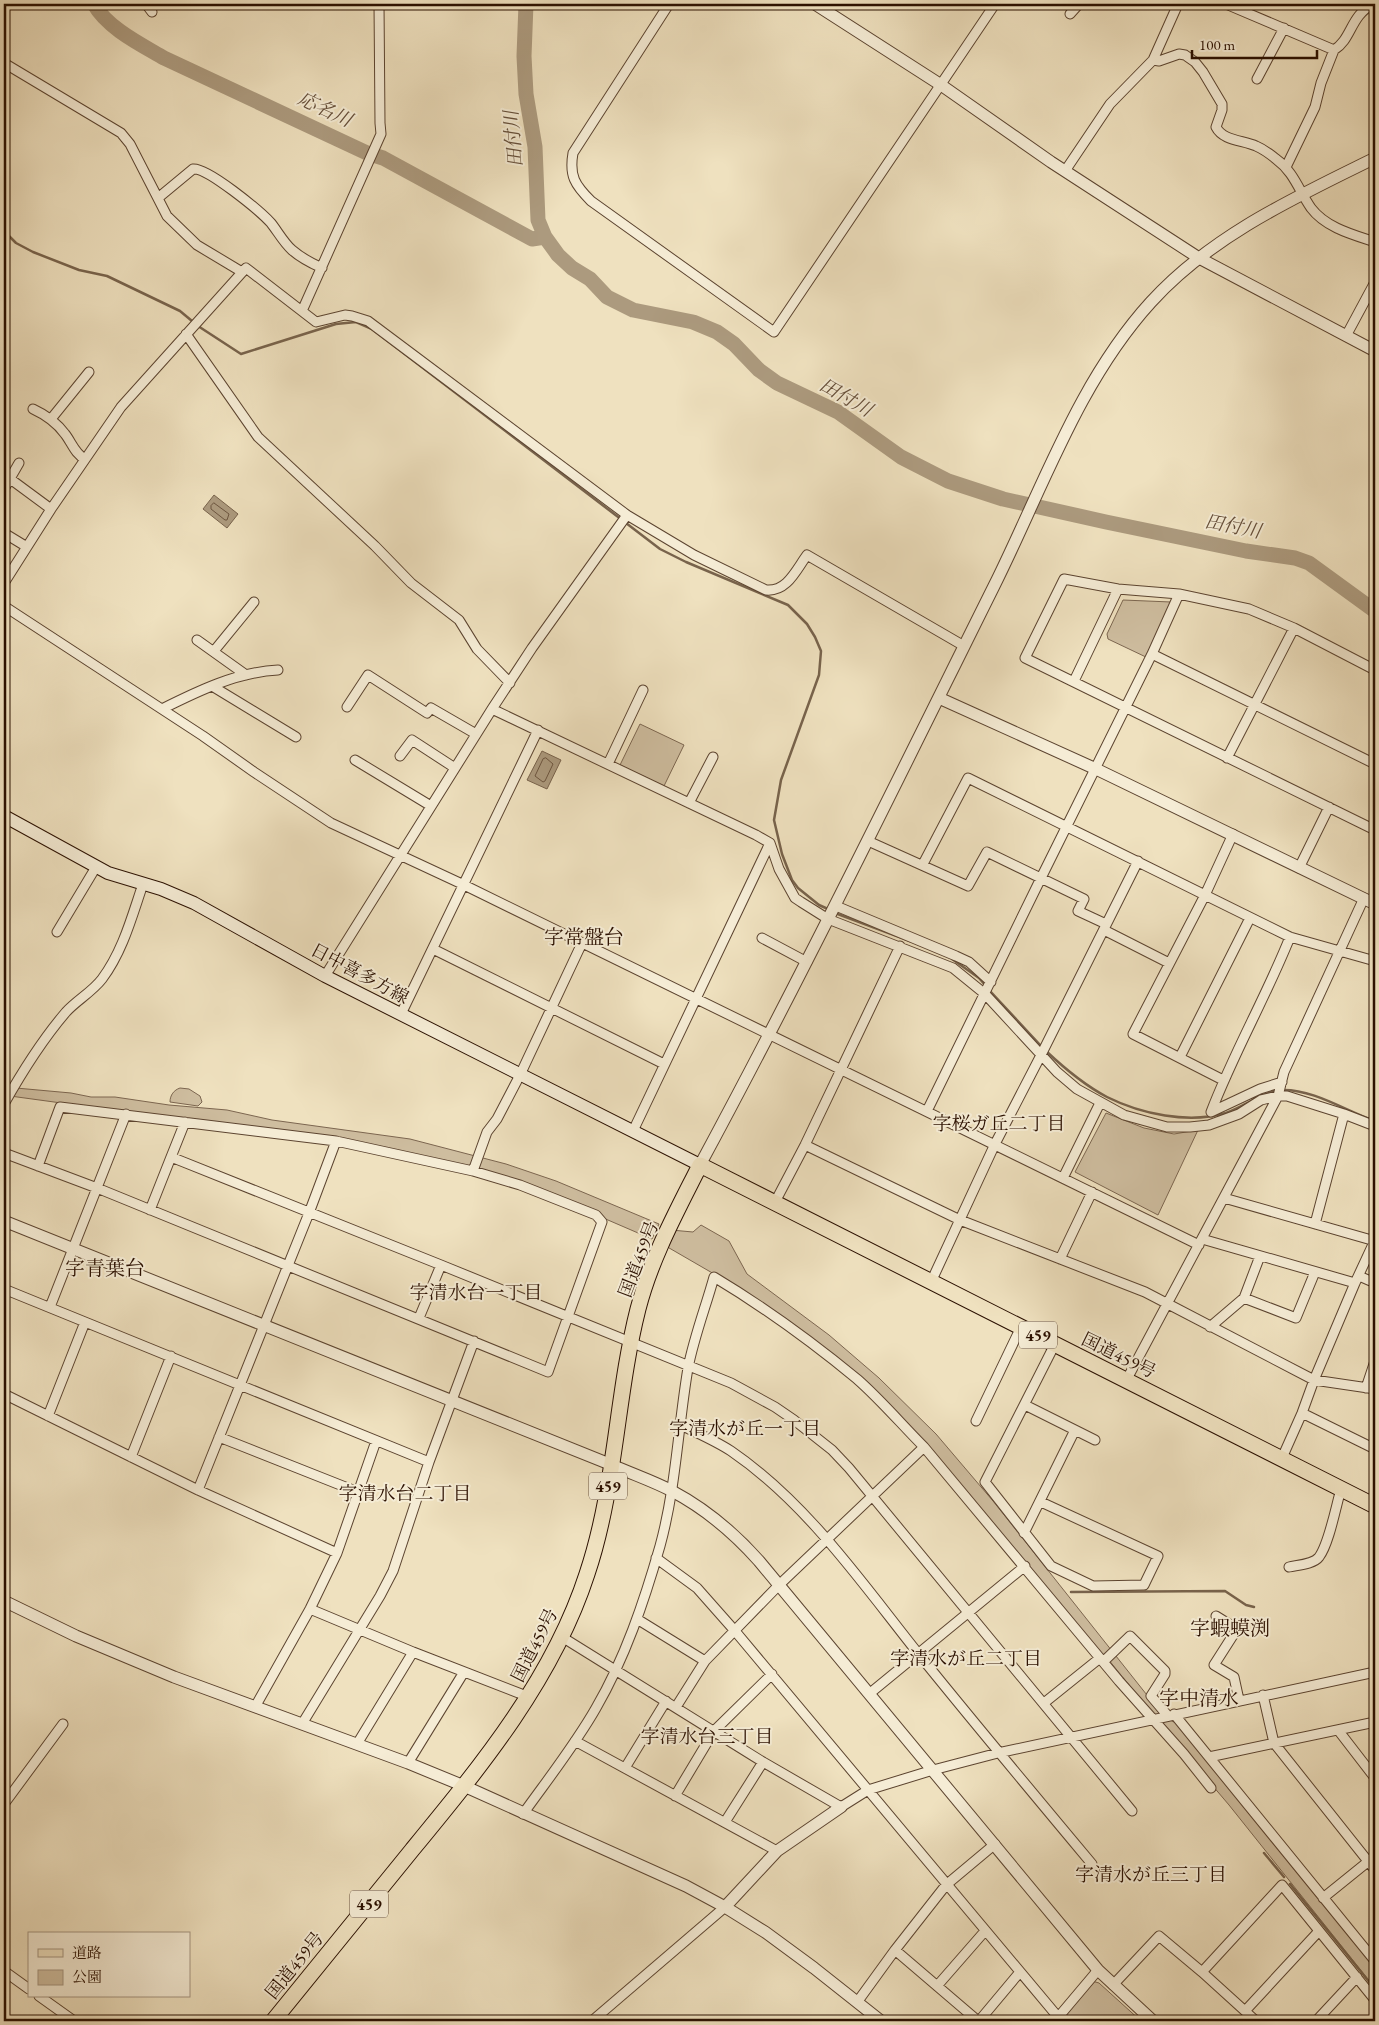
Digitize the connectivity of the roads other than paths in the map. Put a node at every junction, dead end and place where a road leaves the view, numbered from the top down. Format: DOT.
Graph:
graph roads {
  1 [pos="146,4"];
  2 [pos="379,4"];
  3 [pos="669,4"];
  4 [pos="815,4"];
  5 [pos="995,4"];
  6 [pos="1079,4"];
  7 [pos="1178,4"];
  8 [pos="1226,4"];
  9 [pos="1374,4"];
  10 [pos="152,12"];
  11 [pos="1070,14"];
  12 [pos="1284,28"];
  13 [pos="1334,50"];
  14 [pos="1153,60"];
  15 [pos="4,63"];
  16 [pos="1257,79"];
  17 [pos="941,85"];
  18 [pos="1375,158"];
  19 [pos="1286,167"];
  20 [pos="1065,171"];
  21 [pos="1303,193"];
  22 [pos="158,198"];
  23 [pos="1375,242"];
  24 [pos="1199,258"];
  25 [pos="322,268"];
  26 [pos="242,272"];
  27 [pos="1375,282"];
  28 [pos="302,311"];
  29 [pos="186,334"];
  30 [pos="1346,336"];
  31 [pos="1375,350"];
  32 [pos="89,372"];
  33 [pos="33,409"];
  34 [pos="51,419"];
  35 [pos="86,459"];
  36 [pos="19,463"];
  37 [pos="9,478"];
  38 [pos="4,489"];
  39 [pos="51,510"];
  40 [pos="627,515"];
  41 [pos="4,533"];
  42 [pos="27,547"];
  43 [pos="4,584"];
  44 [pos="1118,589"];
  45 [pos="1179,594"];
  46 [pos="254,602"];
  47 [pos="4,606"];
  48 [pos="1294,628"];
  49 [pos="197,640"];
  50 [pos="964,646"];
  51 [pos="214,651"];
  52 [pos="1152,654"];
  53 [pos="278,670"];
  54 [pos="1375,670"];
  55 [pos="246,675"];
  56 [pos="1074,682"];
  57 [pos="510,683"];
  58 [pos="212,686"];
  59 [pos="643,690"];
  60 [pos="939,698"];
  61 [pos="1254,705"];
  62 [pos="347,707"];
  63 [pos="1125,707"];
  64 [pos="492,708"];
  65 [pos="162,709"];
  66 [pos="538,730"];
  67 [pos="476,734"];
  68 [pos="296,737"];
  69 [pos="400,756"];
  70 [pos="713,757"];
  71 [pos="1227,758"];
  72 [pos="355,760"];
  73 [pos="608,764"];
  74 [pos="1375,764"];
  75 [pos="455,768"];
  76 [pos="1096,769"];
  77 [pos="689,803"];
  78 [pos="431,806"];
  79 [pos="1329,808"];
  80 [pos="4,816"];
  81 [pos="1067,827"];
  82 [pos="1375,830"];
  83 [pos="1233,834"];
  84 [pos="868,841"];
  85 [pos="770,843"];
  86 [pos="400,856"];
  87 [pos="1138,861"];
  88 [pos="923,864"];
  89 [pos="96,866"];
  90 [pos="1299,868"];
  91 [pos="1041,878"];
  92 [pos="143,884"];
  93 [pos="462,884"];
  94 [pos="1205,895"];
  95 [pos="1364,898"];
  96 [pos="1375,904"];
  97 [pos="836,906"];
  98 [pos="1250,918"];
  99 [pos="828,919"];
  100 [pos="1105,927"];
  101 [pos="57,932"];
  102 [pos="1290,937"];
  103 [pos="762,938"];
  104 [pos="582,943"];
  105 [pos="900,946"];
  106 [pos="433,949"];
  107 [pos="1340,950"];
  108 [pos="1375,961"];
  109 [pos="807,962"];
  110 [pos="1169,963"];
  111 [pos="325,976"];
  112 [pos="991,982"];
  113 [pos="985,994"];
  114 [pos="695,999"];
  115 [pos="552,1007"];
  116 [pos="401,1014"];
  117 [pos="770,1035"];
  118 [pos="1042,1056"];
  119 [pos="1180,1057"];
  120 [pos="664,1064"];
  121 [pos="841,1069"];
  122 [pos="520,1075"];
  123 [pos="1223,1080"];
  124 [pos="1282,1082"];
  125 [pos="7,1091"];
  126 [pos="1278,1096"];
  127 [pos="1100,1103"];
  128 [pos="4,1104"];
  129 [pos="927,1111"];
  130 [pos="126,1114"];
  131 [pos="1344,1114"];
  132 [pos="184,1122"];
  133 [pos="1375,1126"];
  134 [pos="633,1131"];
  135 [pos="336,1142"];
  136 [pos="995,1144"];
  137 [pos="805,1145"];
  138 [pos="4,1153"];
  139 [pos="171,1157"];
  140 [pos="700,1165"];
  141 [pos="38,1166"];
  142 [pos="473,1171"];
  143 [pos="1063,1178"];
  144 [pos="97,1188"];
  145 [pos="1092,1192"];
  146 [pos="1224,1198"];
  147 [pos="774,1204"];
  148 [pos="150,1210"];
  149 [pos="310,1213"];
  150 [pos="960,1220"];
  151 [pos="4,1221"];
  152 [pos="1315,1224"];
  153 [pos="1375,1240"];
  154 [pos="1201,1242"];
  155 [pos="73,1248"];
  156 [pos="1260,1256"];
  157 [pos="1060,1259"];
  158 [pos="441,1264"];
  159 [pos="288,1267"];
  160 [pos="1314,1272"];
  161 [pos="1357,1280"];
  162 [pos="931,1282"];
  163 [pos="1375,1282"];
  164 [pos="4,1289"];
  165 [pos="1244,1298"];
  166 [pos="1168,1303"];
  167 [pos="50,1307"];
  168 [pos="568,1317"];
  169 [pos="419,1318"];
  170 [pos="85,1322"];
  171 [pos="265,1326"];
  172 [pos="1021,1327"];
  173 [pos="1210,1327"];
  174 [pos="474,1341"];
  175 [pos="631,1341"];
  176 [pos="1055,1344"];
  177 [pos="171,1356"];
  178 [pos="1375,1361"];
  179 [pos="689,1366"];
  180 [pos="1127,1379"];
  181 [pos="1314,1380"];
  182 [pos="240,1385"];
  183 [pos="1371,1389"];
  184 [pos="4,1394"];
  185 [pos="451,1401"];
  186 [pos="1025,1405"];
  187 [pos="1302,1413"];
  188 [pos="48,1416"];
  189 [pos="976,1421"];
  190 [pos="681,1425"];
  191 [pos="1075,1430"];
  192 [pos="219,1438"];
  193 [pos="1095,1440"];
  194 [pos="376,1441"];
  195 [pos="924,1447"];
  196 [pos="1375,1450"];
  197 [pos="131,1457"];
  198 [pos="1282,1458"];
  199 [pos="429,1462"];
  200 [pos="612,1465"];
  201 [pos="1341,1489"];
  202 [pos="198,1490"];
  203 [pos="358,1492"];
  204 [pos="672,1492"];
  205 [pos="874,1496"];
  206 [pos="1040,1502"];
  207 [pos="1375,1506"];
  208 [pos="1024,1533"];
  209 [pos="827,1540"];
  210 [pos="337,1553"];
  211 [pos="656,1558"];
  212 [pos="1025,1566"];
  213 [pos="1290,1567"];
  214 [pos="779,1585"];
  215 [pos="4,1601"];
  216 [pos="310,1609"];
  217 [pos="969,1613"];
  218 [pos="1216,1616"];
  219 [pos="637,1619"];
  220 [pos="359,1630"];
  221 [pos="736,1631"];
  222 [pos="562,1637"];
  223 [pos="413,1652"];
  224 [pos="919,1654"];
  225 [pos="1102,1660"];
  226 [pos="706,1661"];
  227 [pos="616,1670"];
  228 [pos="464,1672"];
  229 [pos="1375,1672"];
  230 [pos="772,1674"];
  231 [pos="869,1694"];
  232 [pos="1263,1695"];
  233 [pos="529,1697"];
  234 [pos="1239,1700"];
  235 [pos="666,1701"];
  236 [pos="1044,1703"];
  237 [pos="255,1707"];
  238 [pos="676,1707"];
  239 [pos="1171,1715"];
  240 [pos="1153,1719"];
  241 [pos="1375,1722"];
  242 [pos="63,1724"];
  243 [pos="302,1724"];
  244 [pos="1338,1730"];
  245 [pos="714,1731"];
  246 [pos="1072,1737"];
  247 [pos="575,1741"];
  248 [pos="1274,1743"];
  249 [pos="357,1744"];
  250 [pos="998,1753"];
  251 [pos="1209,1758"];
  252 [pos="763,1762"];
  253 [pos="408,1763"];
  254 [pos="625,1768"];
  255 [pos="933,1770"];
  256 [pos="1375,1778"];
  257 [pos="464,1786"];
  258 [pos="1211,1788"];
  259 [pos="868,1790"];
  260 [pos="675,1796"];
  261 [pos="4,1804"];
  262 [pos="841,1807"];
  263 [pos="1132,1811"];
  264 [pos="524,1814"];
  265 [pos="725,1822"];
  266 [pos="995,1844"];
  267 [pos="777,1851"];
  268 [pos="1372,1859"];
  269 [pos="1092,1864"];
  270 [pos="1375,1870"];
  271 [pos="946,1885"];
  272 [pos="1323,1898"];
  273 [pos="725,1907"];
  274 [pos="1319,1931"];
  275 [pos="985,1932"];
  276 [pos="895,1950"];
  277 [pos="1375,1961"];
  278 [pos="1098,1970"];
  279 [pos="4,1971"];
  280 [pos="1020,1972"];
  281 [pos="1202,1972"];
  282 [pos="1357,1977"];
  283 [pos="1113,1985"];
  284 [pos="937,1986"];
  285 [pos="28,1987"];
  286 [pos="43,1998"];
  287 [pos="1375,2000"];
  288 [pos="858,2002"];
  289 [pos="1245,2012"];
  290 [pos="1056,2019"];
  291 [pos="74,2021"];
  292 [pos="272,2021"];
  293 [pos="593,2021"];
  294 [pos="882,2021"];
  295 [pos="979,2021"];
  296 [pos="1153,2021"];
  297 [pos="1256,2021"];
  298 [pos="1316,2021"];
  1 -- 10 [label="street"];
  2 -- 25 [label="street"];
  3 -- 17 [label="street"];
  4 -- 17 [label="street"];
  5 -- 17 [label="street"];
  6 -- 11 [label="street"];
  7 -- 14 [label="street"];
  8 -- 12 [label="street"];
  9 -- 13 [label="street"];
  12 -- 13 [label="street"];
  12 -- 16 [label="street"];
  13 -- 19 [label="street"];
  14 -- 19 [label="street"];
  14 -- 20 [label="street"];
  15 -- 22 [label="street"];
  17 -- 20 [label="street"];
  18 -- 21 [label="street"];
  19 -- 21 [label="street"];
  20 -- 24 [label="street"];
  21 -- 23 [label="street"];
  21 -- 24 [label="street"];
  22 -- 25 [label="street"];
  22 -- 26 [label="street"];
  24 -- 30 [label="street"];
  24 -- 50 [label="street"];
  25 -- 28 [label="street"];
  26 -- 28 [label="street"];
  26 -- 29 [label="street"];
  27 -- 30 [label="street"];
  28 -- 40 [label="street"];
  29 -- 35 [label="street"];
  29 -- 57 [label="street"];
  30 -- 31 [label="street"];
  32 -- 34 [label="street"];
  33 -- 34 [label="street"];
  34 -- 35 [label="street"];
  35 -- 39 [label="street"];
  36 -- 37 [label="street"];
  37 -- 38 [label="street"];
  37 -- 39 [label="street"];
  39 -- 42 [label="street"];
  40 -- 50 [label="street"];
  40 -- 57 [label="street"];
  41 -- 42 [label="street"];
  42 -- 43 [label="street"];
  44 -- 45 [label="street"];
  44 -- 56 [label="street"];
  44 -- 56 [label="street"];
  45 -- 48 [label="street"];
  45 -- 52 [label="street"];
  46 -- 51 [label="street"];
  47 -- 65 [label="street"];
  48 -- 54 [label="street"];
  48 -- 61 [label="street"];
  49 -- 51 [label="street"];
  50 -- 60 [label="street"];
  51 -- 55 [label="street"];
  52 -- 61 [label="street"];
  52 -- 63 [label="street"];
  53 -- 55 [label="street"];
  55 -- 58 [label="street"];
  56 -- 63 [label="street"];
  57 -- 64 [label="street"];
  58 -- 65 [label="street"];
  58 -- 68 [label="street"];
  59 -- 73 [label="street"];
  60 -- 76 [label="street"];
  60 -- 84 [label="street"];
  61 -- 71 [label="street"];
  61 -- 74 [label="street"];
  62 -- 67 [label="street"];
  63 -- 71 [label="street"];
  63 -- 76 [label="street"];
  64 -- 66 [label="street"];
  64 -- 67 [label="street"];
  65 -- 86 [label="street"];
  66 -- 73 [label="street"];
  66 -- 93 [label="street"];
  67 -- 75 [label="street"];
  69 -- 75 [label="street"];
  70 -- 77 [label="street"];
  71 -- 79 [label="street"];
  72 -- 78 [label="street"];
  73 -- 77 [label="street"];
  75 -- 78 [label="street"];
  76 -- 81 [label="street"];
  76 -- 83 [label="street"];
  77 -- 85 [label="street"];
  78 -- 86 [label="street"];
  79 -- 82 [label="street"];
  79 -- 90 [label="street"];
  80 -- 89 [label="main road, 日中喜多方線"];
  81 -- 87 [label="street"];
  81 -- 88 [label="street"];
  81 -- 91 [label="street"];
  83 -- 90 [label="street"];
  83 -- 94 [label="street"];
  84 -- 88 [label="street"];
  84 -- 97 [label="street"];
  85 -- 99 [label="street"];
  85 -- 114 [label="street"];
  86 -- 93 [label="street"];
  86 -- 111 [label="street"];
  87 -- 94 [label="street"];
  87 -- 100 [label="street"];
  88 -- 91 [label="street"];
  89 -- 92 [label="main road, 日中喜多方線"];
  89 -- 101 [label="street"];
  90 -- 95 [label="street"];
  91 -- 100 [label="street"];
  91 -- 112 [label="street"];
  92 -- 111 [label="main road, 日中喜多方線"];
  92 -- 125 [label="street"];
  93 -- 104 [label="street"];
  93 -- 106 [label="street"];
  94 -- 98 [label="street"];
  94 -- 110 [label="street"];
  95 -- 96 [label="street"];
  95 -- 107 [label="street"];
  97 -- 99 [label="street"];
  97 -- 112 [label="street"];
  98 -- 102 [label="street"];
  98 -- 119 [label="street"];
  99 -- 105 [label="street"];
  99 -- 109 [label="street"];
  100 -- 110 [label="street"];
  100 -- 118 [label="street"];
  102 -- 107 [label="street"];
  102 -- 123 [label="street"];
  103 -- 109 [label="street"];
  104 -- 114 [label="street"];
  104 -- 115 [label="street"];
  105 -- 113 [label="street"];
  105 -- 121 [label="street"];
  106 -- 115 [label="street"];
  106 -- 116 [label="street"];
  107 -- 108 [label="street"];
  107 -- 124 [label="street"];
  109 -- 117 [label="street"];
  110 -- 119 [label="street"];
  111 -- 116 [label="main road, 日中喜多方線"];
  112 -- 113 [label="street"];
  113 -- 118 [label="street"];
  113 -- 129 [label="street"];
  114 -- 117 [label="street"];
  114 -- 120 [label="street"];
  115 -- 120 [label="street"];
  115 -- 122 [label="street"];
  116 -- 122 [label="main road, 日中喜多方線"];
  117 -- 121 [label="street"];
  117 -- 140 [label="street"];
  118 -- 127 [label="street"];
  118 -- 136 [label="street"];
  119 -- 123 [label="street"];
  120 -- 134 [label="street"];
  121 -- 129 [label="street"];
  121 -- 137 [label="street"];
  122 -- 134 [label="main road, 日中喜多方線"];
  122 -- 142 [label="street"];
  123 -- 124 [label="street"];
  124 -- 126 [label="street"];
  125 -- 128 [label="street"];
  126 -- 127 [label="street"];
  126 -- 131 [label="street"];
  126 -- 146 [label="street"];
  127 -- 143 [label="street"];
  129 -- 136 [label="street"];
  130 -- 132 [label="street"];
  130 -- 141 [label="street"];
  130 -- 144 [label="street"];
  131 -- 133 [label="street"];
  131 -- 152 [label="street"];
  132 -- 135 [label="street"];
  132 -- 139 [label="street"];
  134 -- 140 [label="main road, 日中喜多方線"];
  135 -- 142 [label="street"];
  135 -- 149 [label="street"];
  136 -- 143 [label="street"];
  136 -- 150 [label="street"];
  137 -- 147 [label="street"];
  137 -- 150 [label="street"];
  138 -- 141 [label="street"];
  139 -- 148 [label="street"];
  139 -- 149 [label="street"];
  140 -- 147 [label="highway, 国道459号 / 459"];
  140 -- 175 [label="highway, 国道459号 / 459"];
  141 -- 144 [label="street"];
  142 -- 168 [label="street"];
  143 -- 145 [label="street"];
  144 -- 148 [label="street"];
  144 -- 155 [label="street"];
  145 -- 154 [label="street"];
  145 -- 157 [label="street"];
  146 -- 152 [label="street"];
  146 -- 154 [label="street"];
  147 -- 162 [label="highway, 国道459号 / 459"];
  148 -- 159 [label="street"];
  149 -- 158 [label="street"];
  149 -- 159 [label="street"];
  150 -- 157 [label="street"];
  150 -- 162 [label="street"];
  151 -- 155 [label="street"];
  152 -- 153 [label="street"];
  153 -- 161 [label="street"];
  154 -- 156 [label="street"];
  154 -- 166 [label="street"];
  155 -- 167 [label="street"];
  155 -- 171 [label="street"];
  156 -- 160 [label="street"];
  156 -- 165 [label="street"];
  157 -- 166 [label="street"];
  158 -- 168 [label="street"];
  158 -- 169 [label="street"];
  159 -- 169 [label="street"];
  159 -- 171 [label="street"];
  160 -- 161 [label="street"];
  160 -- 165 [label="street"];
  161 -- 163 [label="street"];
  161 -- 181 [label="street"];
  162 -- 172 [label="highway, 国道459号 / 459"];
  164 -- 167 [label="street"];
  165 -- 173 [label="street"];
  166 -- 173 [label="street"];
  166 -- 180 [label="street"];
  167 -- 170 [label="street"];
  168 -- 174 [label="street"];
  168 -- 175 [label="street"];
  169 -- 174 [label="street"];
  170 -- 177 [label="street"];
  170 -- 188 [label="street"];
  171 -- 182 [label="street"];
  171 -- 185 [label="street"];
  172 -- 176 [label="highway, 国道459号 / 459"];
  172 -- 189 [label="street"];
  173 -- 181 [label="street"];
  174 -- 185 [label="street"];
  175 -- 179 [label="street"];
  175 -- 200 [label="highway, 国道459号 / 459"];
  176 -- 180 [label="highway, 国道459号 / 459"];
  176 -- 186 [label="street"];
  177 -- 182 [label="street"];
  177 -- 197 [label="street"];
  178 -- 183 [label="street"];
  179 -- 190 [label="street"];
  179 -- 195 [label="street"];
  179 -- 205 [label="street"];
  180 -- 198 [label="highway, 国道459号 / 459"];
  181 -- 183 [label="street"];
  181 -- 187 [label="street"];
  182 -- 192 [label="street"];
  182 -- 194 [label="street"];
  184 -- 188 [label="street"];
  185 -- 199 [label="street"];
  185 -- 200 [label="street"];
  186 -- 191 [label="street"];
  186 -- 208 [label="street"];
  187 -- 196 [label="street"];
  187 -- 198 [label="street"];
  188 -- 197 [label="street"];
  190 -- 204 [label="street"];
  190 -- 209 [label="street"];
  191 -- 193 [label="street"];
  191 -- 206 [label="street"];
  192 -- 202 [label="street"];
  192 -- 203 [label="street"];
  194 -- 199 [label="street"];
  194 -- 203 [label="street"];
  195 -- 205 [label="street"];
  195 -- 212 [label="street"];
  197 -- 202 [label="street"];
  198 -- 201 [label="highway, 国道459号 / 459"];
  199 -- 220 [label="street"];
  200 -- 204 [label="street"];
  200 -- 222 [label="highway, 国道459号 / 459"];
  201 -- 207 [label="highway, 国道459号 / 459"];
  201 -- 213 [label="street"];
  202 -- 210 [label="street"];
  203 -- 210 [label="street"];
  204 -- 211 [label="street"];
  204 -- 214 [label="street"];
  205 -- 209 [label="street"];
  205 -- 217 [label="street"];
  206 -- 208 [label="street"];
  206 -- 208 [label="street"];
  209 -- 214 [label="street"];
  209 -- 224 [label="street"];
  210 -- 216 [label="street"];
  211 -- 219 [label="street"];
  211 -- 221 [label="street"];
  212 -- 217 [label="street"];
  212 -- 225 [label="street"];
  214 -- 221 [label="street"];
  214 -- 231 [label="street"];
  215 -- 237 [label="street"];
  216 -- 220 [label="street"];
  216 -- 237 [label="street"];
  217 -- 224 [label="street"];
  217 -- 236 [label="street"];
  218 -- 234 [label="street"];
  219 -- 226 [label="street"];
  219 -- 227 [label="street"];
  220 -- 223 [label="street"];
  220 -- 243 [label="street"];
  221 -- 226 [label="street"];
  221 -- 230 [label="street"];
  222 -- 227 [label="street"];
  222 -- 233 [label="highway, 国道459号 / 459"];
  223 -- 228 [label="street"];
  223 -- 249 [label="street"];
  224 -- 231 [label="street"];
  224 -- 250 [label="street"];
  225 -- 236 [label="street"];
  225 -- 239 [label="street"];
  225 -- 240 [label="street"];
  226 -- 238 [label="street"];
  227 -- 235 [label="street"];
  227 -- 247 [label="street"];
  228 -- 233 [label="street"];
  228 -- 253 [label="street"];
  229 -- 232 [label="street"];
  230 -- 245 [label="street"];
  230 -- 259 [label="street"];
  231 -- 255 [label="street"];
  232 -- 234 [label="street"];
  232 -- 248 [label="street"];
  233 -- 257 [label="highway, 国道459号 / 459"];
  234 -- 239 [label="street"];
  235 -- 238 [label="street"];
  235 -- 254 [label="street"];
  236 -- 246 [label="street"];
  237 -- 243 [label="street"];
  238 -- 245 [label="street"];
  239 -- 240 [label="street"];
  239 -- 251 [label="street"];
  240 -- 246 [label="street"];
  240 -- 258 [label="street"];
  241 -- 244 [label="street"];
  242 -- 261 [label="street"];
  243 -- 249 [label="street"];
  244 -- 248 [label="street"];
  244 -- 256 [label="street"];
  245 -- 252 [label="street"];
  245 -- 260 [label="street"];
  246 -- 250 [label="street"];
  246 -- 263 [label="street"];
  247 -- 254 [label="street"];
  247 -- 264 [label="street"];
  248 -- 251 [label="street"];
  248 -- 268 [label="street"];
  249 -- 253 [label="street"];
  250 -- 255 [label="street"];
  250 -- 269 [label="street"];
  251 -- 272 [label="street"];
  252 -- 262 [label="street"];
  252 -- 265 [label="street"];
  253 -- 257 [label="street"];
  254 -- 260 [label="street"];
  255 -- 259 [label="street"];
  255 -- 266 [label="street"];
  257 -- 264 [label="street"];
  257 -- 292 [label="highway, 国道459号 / 459"];
  259 -- 262 [label="street"];
  259 -- 271 [label="street"];
  260 -- 265 [label="street"];
  262 -- 267 [label="street"];
  264 -- 273 [label="street"];
  265 -- 267 [label="street"];
  266 -- 271 [label="street"];
  266 -- 278 [label="street"];
  267 -- 273 [label="street"];
  268 -- 270 [label="street"];
  268 -- 272 [label="street"];
  271 -- 275 [label="street"];
  271 -- 276 [label="street"];
  272 -- 277 [label="street"];
  273 -- 288 [label="street"];
  273 -- 293 [label="street"];
  274 -- 281 [label="street"];
  274 -- 282 [label="street"];
  274 -- 289 [label="street"];
  275 -- 280 [label="street"];
  275 -- 284 [label="street"];
  276 -- 284 [label="street"];
  276 -- 288 [label="street"];
  278 -- 283 [label="street"];
  278 -- 290 [label="street"];
  279 -- 285 [label="street"];
  280 -- 290 [label="street"];
  280 -- 295 [label="street"];
  281 -- 283 [label="street"];
  281 -- 289 [label="street"];
  282 -- 287 [label="street"];
  282 -- 298 [label="street"];
  283 -- 296 [label="street"];
  284 -- 295 [label="street"];
  286 -- 291 [label="street"];
  288 -- 294 [label="street"];
  289 -- 297 [label="street"];
}
